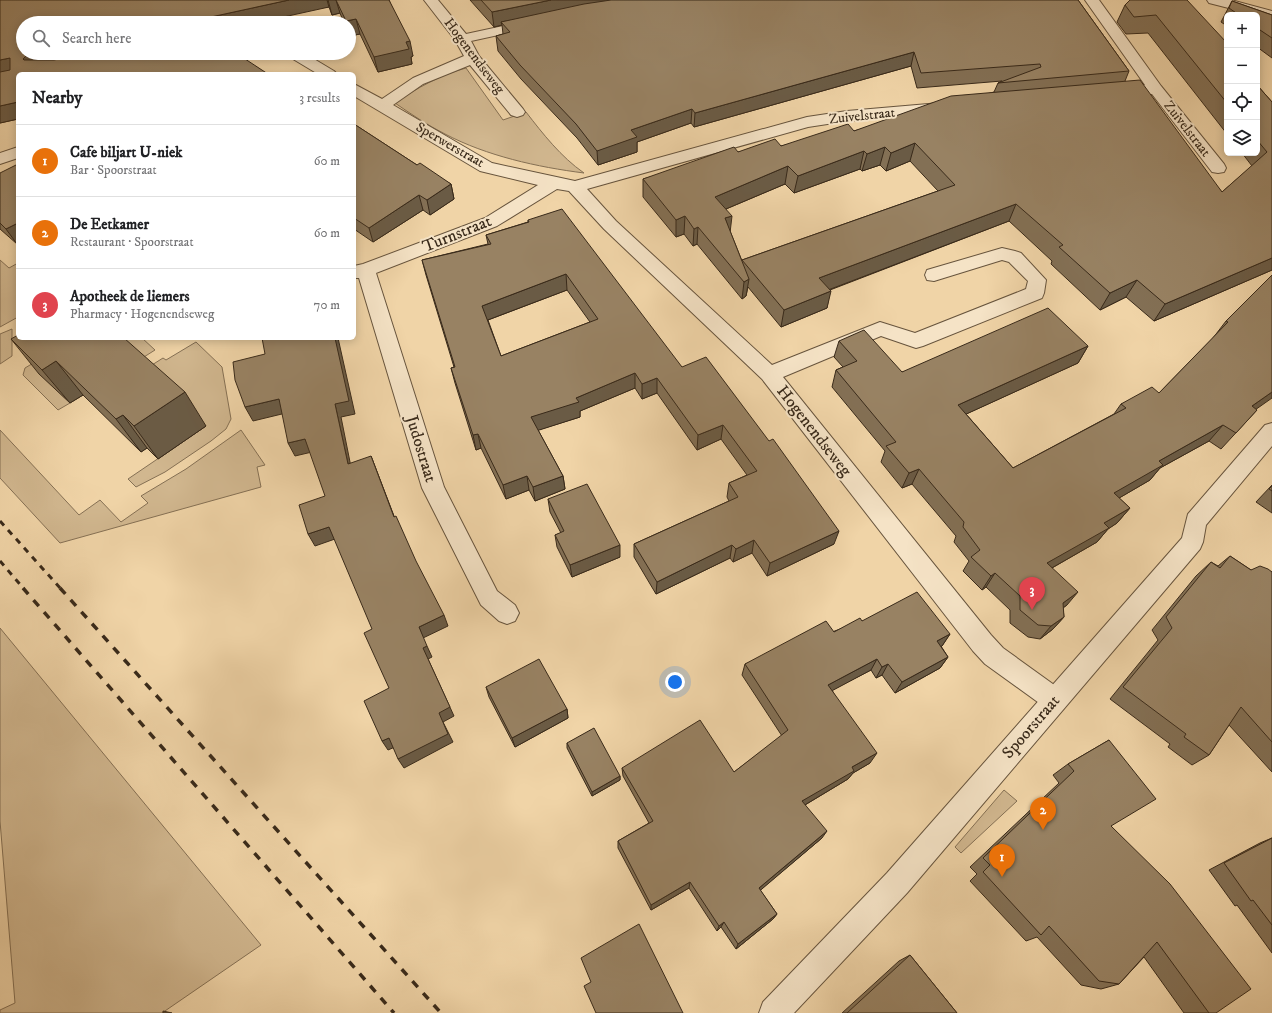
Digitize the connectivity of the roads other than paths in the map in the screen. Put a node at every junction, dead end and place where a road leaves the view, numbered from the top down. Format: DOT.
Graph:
graph roads {
  1 [pos="431,0"];
  2 [pos="1092,0"];
  3 [pos="1214,0"];
  4 [pos="1272,15"];
  5 [pos="546,21"];
  6 [pos="462,39"];
  7 [pos="473,58"];
  8 [pos="305,60"];
  9 [pos="326,72"];
  10 [pos="1156,89"];
  11 [pos="356,90"];
  12 [pos="1100,94"];
  13 [pos="382,106"];
  14 [pos="958,106"];
  15 [pos="517,112"];
  16 [pos="16,153"];
  17 [pos="0,158"];
  18 [pos="1218,168"];
  19 [pos="554,183"];
  20 [pos="575,188"];
  21 [pos="360,271"];
  22 [pos="934,275"];
  23 [pos="770,374"];
  24 [pos="1272,431"];
  25 [pos="507,614"];
  26 [pos="1055,700"];
  27 [pos="774,1013"];
  1 -- 6 [label="street, Hogenendseweg"];
  2 -- 10 [label="street, Zuivelstraat"];
  3 -- 4 [label="street"];
  5 -- 6 [label="street"];
  6 -- 7 [label="street, Hogenendseweg"];
  7 -- 13 [label="street"];
  7 -- 15 [label="street, Hogenendseweg"];
  8 -- 9 [label="street"];
  10 -- 12 [label="street, Zuivelstraat"];
  10 -- 18 [label="street, Zuivelstraat"];
  11 -- 13 [label="street, Sperwerstraat"];
  13 -- 19 [label="street, Sperwerstraat"];
  14 -- 20 [label="street, Zuivelstraat"];
  16 -- 17 [label="street"];
  19 -- 20 [label="street"];
  19 -- 21 [label="street, Turnstraat"];
  20 -- 23 [label="street, Hogenendseweg"];
  21 -- 25 [label="street, Judostraat"];
  22 -- 23 [label="street"];
  23 -- 26 [label="street, Hogenendseweg"];
  24 -- 26 [label="street, Spoorstraat"];
  26 -- 27 [label="street, Spoorstraat"];
}
